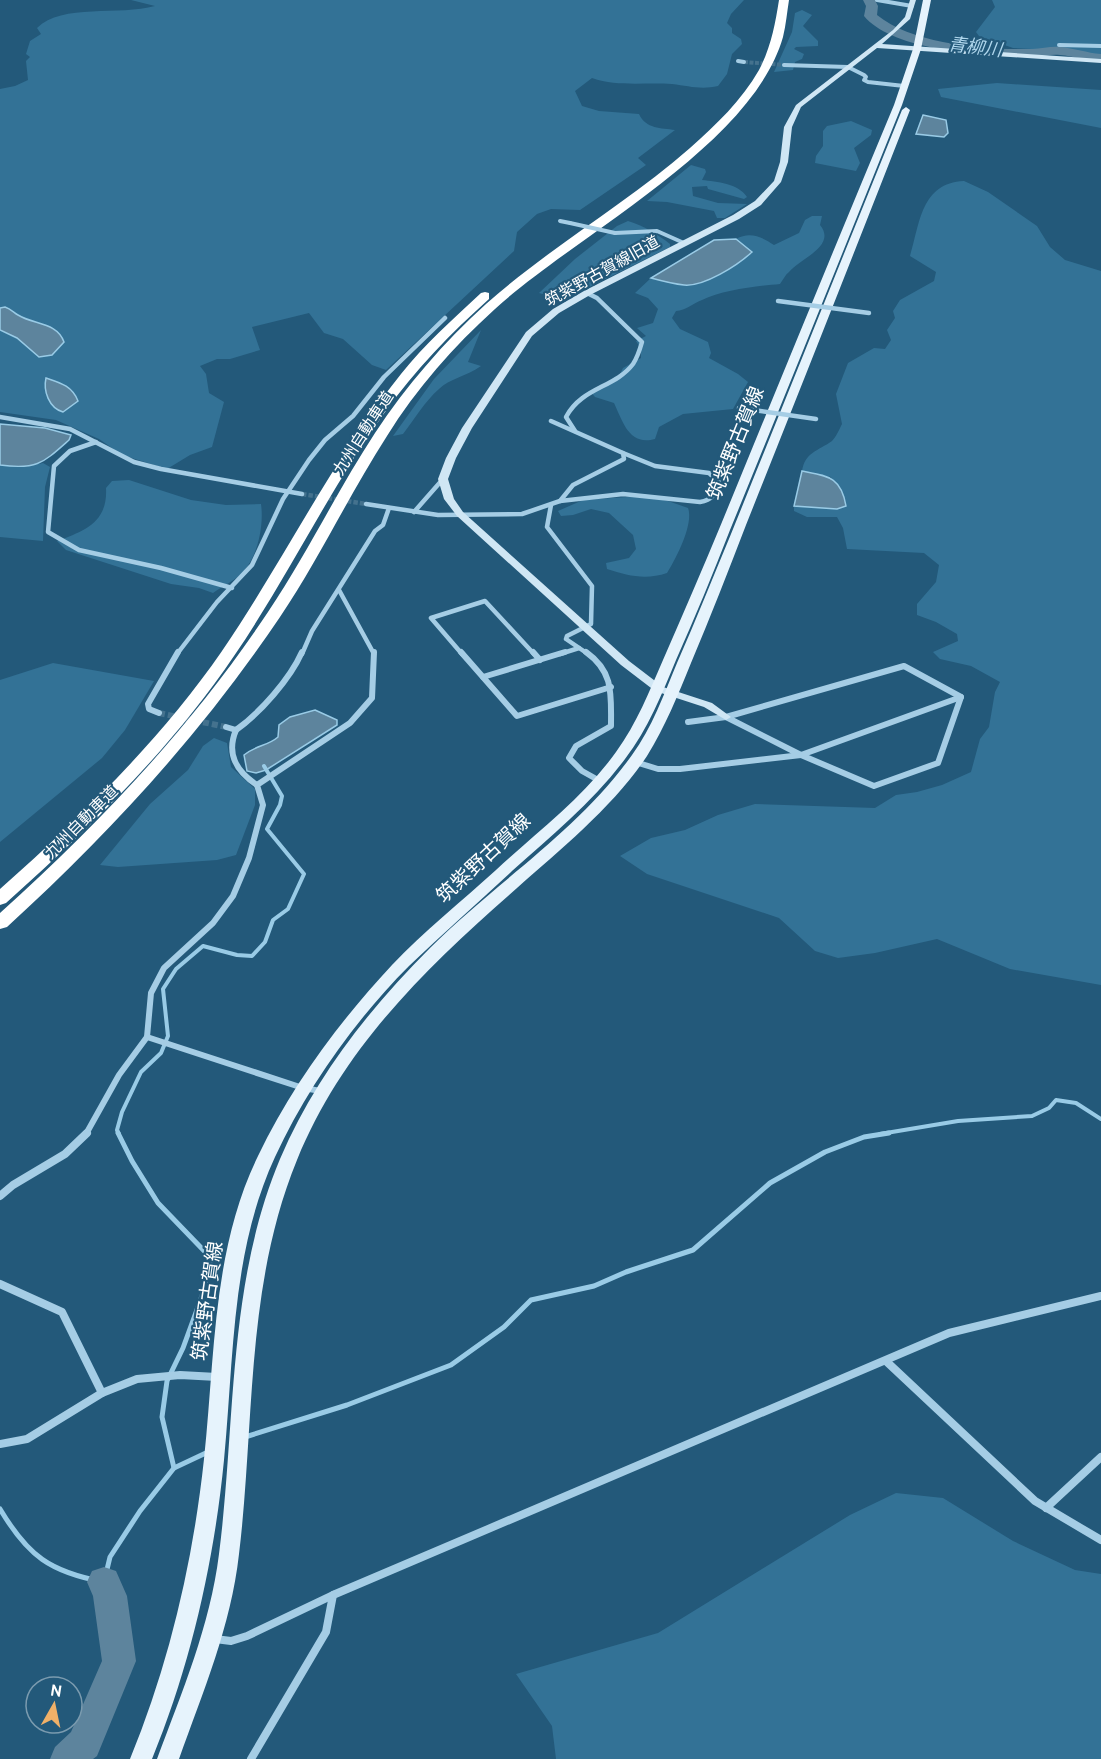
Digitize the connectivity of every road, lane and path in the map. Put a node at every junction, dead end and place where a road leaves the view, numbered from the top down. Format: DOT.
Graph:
graph roads {
  1 [pos="772,0"];
  2 [pos="784,0"];
  3 [pos="877,0"];
  4 [pos="927,0"];
  5 [pos="935,0"];
  6 [pos="912,3"];
  7 [pos="923,43"];
  8 [pos="1059,45"];
  9 [pos="875,46"];
  10 [pos="1101,46"];
  11 [pos="738,61"];
  12 [pos="1101,61"];
  13 [pos="744,62"];
  14 [pos="784,65"];
  15 [pos="848,68"];
  16 [pos="904,86"];
  17 [pos="560,222"];
  18 [pos="684,243"];
  19 [pos="587,293"];
  20 [pos="778,301"];
  21 [pos="869,313"];
  22 [pos="445,318"];
  23 [pos="739,408"];
  24 [pos="0,417"];
  25 [pos="816,419"];
  26 [pos="551,421"];
  27 [pos="576,432"];
  28 [pos="96,442"];
  29 [pos="623,453"];
  30 [pos="732,462"];
  31 [pos="712,475"];
  32 [pos="443,479"];
  33 [pos="290,491"];
  34 [pos="302,494"];
  35 [pos="560,501"];
  36 [pos="366,504"];
  37 [pos="551,505"];
  38 [pos="389,508"];
  39 [pos="414,512"];
  40 [pos="460,514"];
  41 [pos="232,588"];
  42 [pos="339,590"];
  43 [pos="588,628"];
  44 [pos="579,648"];
  45 [pos="540,660"];
  46 [pos="483,677"];
  47 [pos="611,687"];
  48 [pos="665,690"];
  49 [pos="961,697"];
  50 [pos="159,713"];
  51 [pos="726,717"];
  52 [pos="688,722"];
  53 [pos="226,727"];
  54 [pos="236,730"];
  55 [pos="801,755"];
  56 [pos="634,762"];
  57 [pos="600,781"];
  58 [pos="257,785"];
  59 [pos="0,899"];
  60 [pos="0,923"];
  61 [pos="147,1037"];
  62 [pos="303,1088"];
  63 [pos="321,1091"];
  64 [pos="0,1196"];
  65 [pos="0,1284"];
  66 [pos="1101,1296"];
  67 [pos="887,1362"];
  68 [pos="220,1377"];
  69 [pos="102,1393"];
  70 [pos="0,1444"];
  71 [pos="1101,1457"];
  72 [pos="1046,1508"];
  73 [pos="1101,1540"];
  74 [pos="333,1595"];
  75 [pos="212,1639"];
  76 [pos="141,1759"];
  77 [pos="168,1759"];
  78 [pos="251,1759"];
  1 -- 59 [label="highway, 九州自動車道"];
  2 -- 60 [label="highway, 九州自動車道"];
  3 -- 6 [label="street"];
  4 -- 7 [label="main road, 筑紫野古賀線"];
  5 -- 7 [label="main road, 筑紫野古賀線"];
  6 -- 9 [label="street, 筑紫野古賀線旧道"];
  7 -- 9 [label="street"];
  7 -- 12 [label="street"];
  7 -- 16 [label="main road, 筑紫野古賀線"];
  7 -- 48 [label="main road, 筑紫野古賀線"];
  8 -- 10 [label="street"];
  9 -- 15 [label="street, 筑紫野古賀線旧道"];
  11 -- 13 [label="street"];
  14 -- 15 [label="street"];
  15 -- 16 [label="street"];
  15 -- 18 [label="street, 筑紫野古賀線旧道"];
  16 -- 48 [label="main road, 筑紫野古賀線"];
  17 -- 18 [label="street, bridge"];
  18 -- 19 [label="street, 筑紫野古賀線旧道"];
  19 -- 27 [label="street"];
  19 -- 32 [label="street, 筑紫野古賀線旧道"];
  20 -- 21 [label="street, bridge"];
  22 -- 33 [label="street"];
  23 -- 25 [label="street, bridge"];
  24 -- 28 [label="street"];
  26 -- 27 [label="street"];
  27 -- 29 [label="street"];
  28 -- 33 [label="street"];
  28 -- 41 [label="street"];
  29 -- 31 [label="street"];
  29 -- 35 [label="street"];
  30 -- 31 [label="street"];
  31 -- 35 [label="street"];
  32 -- 39 [label="street"];
  32 -- 40 [label="street"];
  33 -- 34 [label="street"];
  33 -- 41 [label="street"];
  35 -- 37 [label="street"];
  36 -- 38 [label="street"];
  37 -- 40 [label="street"];
  37 -- 43 [label="street"];
  38 -- 39 [label="street"];
  38 -- 42 [label="street"];
  39 -- 40 [label="street"];
  40 -- 43 [label="street"];
  41 -- 50 [label="street"];
  42 -- 54 [label="street"];
  42 -- 58 [label="street"];
  43 -- 44 [label="street"];
  43 -- 48 [label="street"];
  44 -- 45 [label="street"];
  44 -- 47 [label="street"];
  45 -- 46 [label="street"];
  45 -- 46 [label="street"];
  46 -- 47 [label="street"];
  47 -- 57 [label="street"];
  48 -- 51 [label="street"];
  48 -- 56 [label="main road, 筑紫野古賀線"];
  48 -- 57 [label="main road, 筑紫野古賀線"];
  49 -- 51 [label="street"];
  49 -- 55 [label="street"];
  49 -- 55 [label="street"];
  51 -- 52 [label="street"];
  51 -- 55 [label="street"];
  53 -- 54 [label="street"];
  54 -- 58 [label="street"];
  55 -- 56 [label="street"];
  56 -- 63 [label="main road, 筑紫野古賀線"];
  57 -- 62 [label="main road, 筑紫野古賀線"];
  58 -- 61 [label="street"];
  61 -- 62 [label="street"];
  61 -- 64 [label="street"];
  62 -- 63 [label="street"];
  62 -- 68 [label="main road, 筑紫野古賀線"];
  63 -- 75 [label="main road, 筑紫野古賀線"];
  65 -- 69 [label="street"];
  66 -- 67 [label="street"];
  67 -- 72 [label="street"];
  67 -- 74 [label="street"];
  68 -- 69 [label="street"];
  68 -- 76 [label="main road, 筑紫野古賀線"];
  69 -- 70 [label="street"];
  71 -- 72 [label="street"];
  72 -- 73 [label="street"];
  74 -- 75 [label="street"];
  74 -- 78 [label="street"];
  75 -- 77 [label="main road, 筑紫野古賀線"];
}
